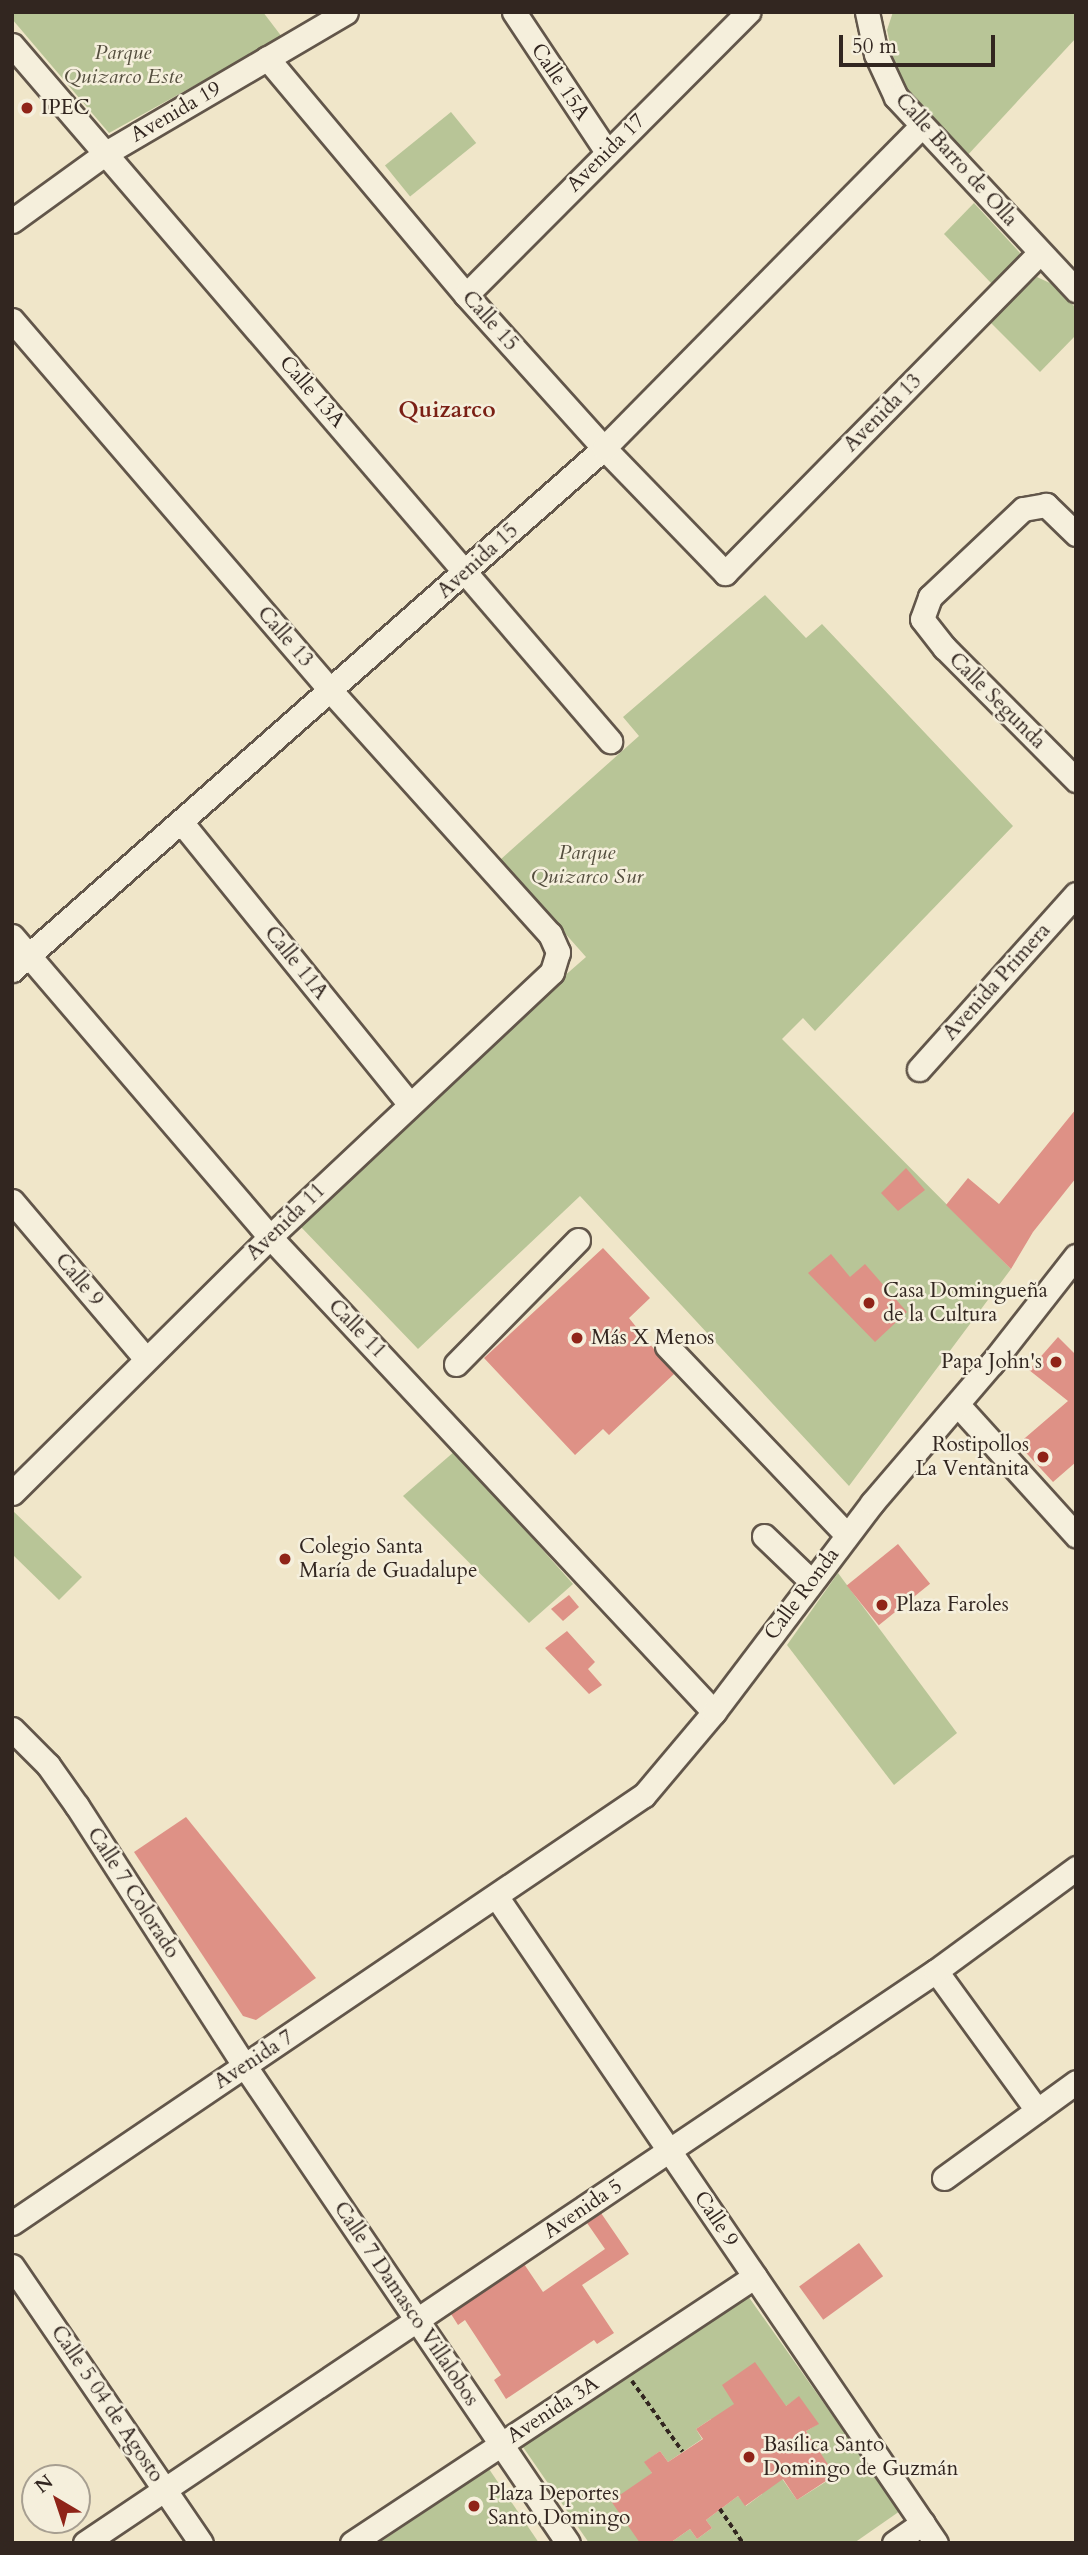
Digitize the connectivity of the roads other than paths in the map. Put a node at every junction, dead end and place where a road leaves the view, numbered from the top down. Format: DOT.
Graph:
graph roads {
  1 [pos="346,12"];
  2 [pos="514,12"];
  3 [pos="748,12"];
  4 [pos="867,12"];
  5 [pos="12,45"];
  6 [pos="267,58"];
  7 [pos="920,128"];
  8 [pos="607,152"];
  9 [pos="106,153"];
  10 [pos="12,221"];
  11 [pos="1040,253"];
  12 [pos="1076,290"];
  13 [pos="466,295"];
  14 [pos="12,320"];
  15 [pos="604,448"];
  16 [pos="1076,534"];
  17 [pos="468,571"];
  18 [pos="725,573"];
  19 [pos="330,690"];
  20 [pos="610,741"];
  21 [pos="1076,779"];
  22 [pos="183,823"];
  23 [pos="1076,894"];
  24 [pos="12,936"];
  25 [pos="558,952"];
  26 [pos="21,963"];
  27 [pos="919,1069"];
  28 [pos="409,1103"];
  29 [pos="12,1200"];
  30 [pos="270,1237"];
  31 [pos="578,1240"];
  32 [pos="1076,1256"];
  33 [pos="667,1346"];
  34 [pos="145,1359"];
  35 [pos="456,1364"];
  36 [pos="958,1405"];
  37 [pos="12,1493"];
  38 [pos="847,1535"];
  39 [pos="1076,1535"];
  40 [pos="764,1536"];
  41 [pos="811,1581"];
  42 [pos="714,1712"];
  43 [pos="13,1730"];
  44 [pos="1076,1868"];
  45 [pos="496,1896"];
  46 [pos="936,1971"];
  47 [pos="244,2065"];
  48 [pos="1076,2082"];
  49 [pos="1037,2110"];
  50 [pos="669,2151"];
  51 [pos="944,2178"];
  52 [pos="12,2223"];
  53 [pos="12,2266"];
  54 [pos="755,2276"];
  55 [pos="415,2321"];
  56 [pos="502,2444"];
  57 [pos="165,2490"];
  58 [pos="923,2523"];
  59 [pos="85,2543"];
  60 [pos="201,2543"];
  61 [pos="352,2543"];
  62 [pos="568,2543"];
  63 [pos="894,2543"];
  64 [pos="936,2543"];
  1 -- 6 [label="street, Avenida 19"];
  2 -- 8 [label="street, Calle 15A"];
  3 -- 8 [label="street, Avenida 17"];
  4 -- 7 [label="street, Calle Barro de Olla"];
  5 -- 9 [label="street, Calle 13A"];
  6 -- 9 [label="street, Avenida 19"];
  6 -- 13 [label="street, Calle 15"];
  7 -- 11 [label="street, Calle Barro de Olla"];
  7 -- 15 [label="street, Avenida 15"];
  8 -- 13 [label="street, Avenida 17"];
  9 -- 10 [label="street, Avenida 19"];
  9 -- 17 [label="street, Calle 13A"];
  11 -- 12 [label="street, Calle Barro de Olla"];
  11 -- 18 [label="street, Avenida 13"];
  13 -- 15 [label="street, Calle 15"];
  14 -- 19 [label="street, Calle 13"];
  15 -- 17 [label="street, Avenida 15"];
  15 -- 18 [label="street, Calle 15"];
  16 -- 21 [label="street, Calle Segunda"];
  17 -- 19 [label="street, Avenida 15"];
  17 -- 20 [label="street, Calle 13A"];
  19 -- 22 [label="street, Avenida 15"];
  19 -- 25 [label="street, Calle 13"];
  22 -- 26 [label="street, Avenida 15"];
  22 -- 28 [label="street, Calle 11A"];
  23 -- 27 [label="street, Avenida Primera"];
  24 -- 26 [label="street, Calle 11"];
  25 -- 28 [label="street, Avenida 11"];
  26 -- 30 [label="street, Calle 11"];
  28 -- 30 [label="street, Avenida 11"];
  29 -- 34 [label="street, Calle 9"];
  30 -- 34 [label="street, Avenida 11"];
  30 -- 42 [label="street, Calle 11"];
  31 -- 35 [label="street"];
  32 -- 36 [label="street, Calle Ronda"];
  33 -- 38 [label="street"];
  34 -- 37 [label="street, Avenida 11"];
  36 -- 38 [label="street, Calle Ronda"];
  36 -- 39 [label="street"];
  38 -- 41 [label="street, Calle Ronda"];
  40 -- 41 [label="street"];
  41 -- 42 [label="street, Calle Ronda"];
  42 -- 45 [label="street, Calle Ronda"];
  43 -- 47 [label="street, Calle 7 Colorado"];
  44 -- 46 [label="street, Avenida 5"];
  45 -- 47 [label="street, Avenida 7"];
  45 -- 50 [label="street, Calle 9"];
  46 -- 49 [label="street"];
  46 -- 50 [label="street, Avenida 5"];
  47 -- 52 [label="street, Avenida 7"];
  47 -- 55 [label="street, Calle 7 Damasco Villalobos"];
  48 -- 49 [label="street"];
  49 -- 51 [label="street"];
  50 -- 54 [label="street, Calle 9"];
  50 -- 55 [label="street, Avenida 5"];
  53 -- 57 [label="street, Calle 5 04 de Agosto"];
  54 -- 56 [label="street, Avenida 3A"];
  54 -- 58 [label="street, Calle 9"];
  55 -- 56 [label="street, Calle 7 Damasco Villalobos"];
  55 -- 57 [label="street, Avenida 5"];
  56 -- 61 [label="street, Avenida 3A"];
  56 -- 62 [label="street, Calle 7 Damasco Villalobos"];
  57 -- 59 [label="street, Avenida 5"];
  57 -- 60 [label="street, Calle 5 04 de Agosto"];
  58 -- 63 [label="street"];
  58 -- 64 [label="street, Calle 9"];
}
